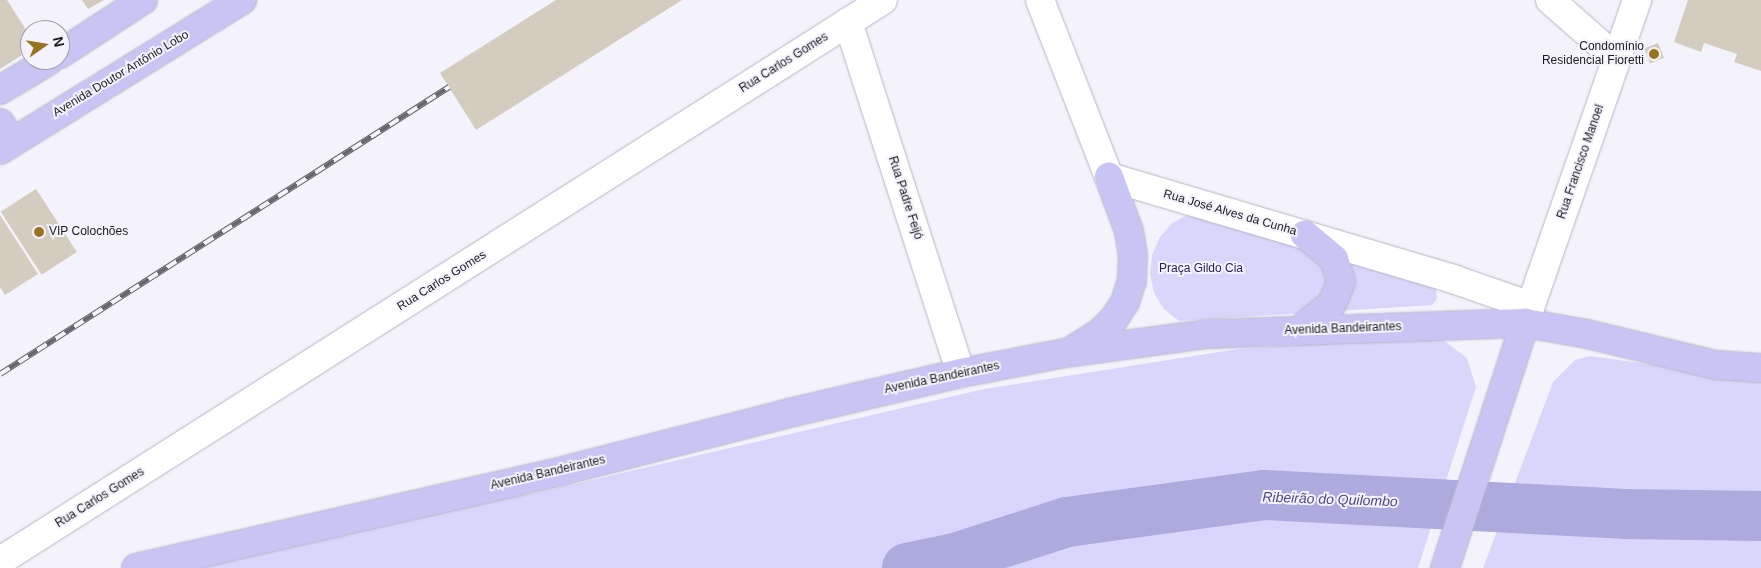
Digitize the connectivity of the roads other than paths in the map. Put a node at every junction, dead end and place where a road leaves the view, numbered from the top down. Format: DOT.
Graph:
graph roads {
  1 [pos="142,0"];
  2 [pos="242,0"];
  3 [pos="883,0"];
  4 [pos="1040,0"];
  5 [pos="1550,0"];
  6 [pos="1636,0"];
  7 [pos="848,22"];
  8 [pos="70,47"];
  9 [pos="1617,59"];
  10 [pos="33,70"];
  11 [pos="0,90"];
  12 [pos="4,138"];
  13 [pos="1109,177"];
  14 [pos="1305,235"];
  15 [pos="1528,314"];
  16 [pos="1298,331"];
  17 [pos="1065,353"];
  18 [pos="1761,368"];
  19 [pos="961,373"];
  20 [pos="0,561"];
  21 [pos="1446,566"];
  22 [pos="136,568"];
  1 -- 8 [label="main road"];
  2 -- 12 [label="main road, Avenida Doutor Antônio Lobo"];
  3 -- 7 [label="street, Rua Carlos Gomes"];
  4 -- 13 [label="street"];
  5 -- 9 [label="street"];
  6 -- 9 [label="street, Rua Francisco Manoel"];
  7 -- 19 [label="street, Rua Padre Feijó"];
  7 -- 20 [label="street, Rua Carlos Gomes"];
  9 -- 15 [label="street, Rua Francisco Manoel"];
  10 -- 11 [label="main road"];
  13 -- 14 [label="street, Rua José Alves da Cunha"];
  13 -- 17 [label="main road"];
  14 -- 15 [label="street, Rua José Alves da Cunha"];
  14 -- 16 [label="main road"];
  15 -- 16 [label="main road, Avenida Bandeirantes"];
  15 -- 18 [label="main road, Avenida Bandeirantes"];
  15 -- 21 [label="main road"];
  16 -- 17 [label="main road, Avenida Bandeirantes"];
  17 -- 19 [label="main road, Avenida Bandeirantes"];
  19 -- 22 [label="main road, Avenida Bandeirantes"];
}
